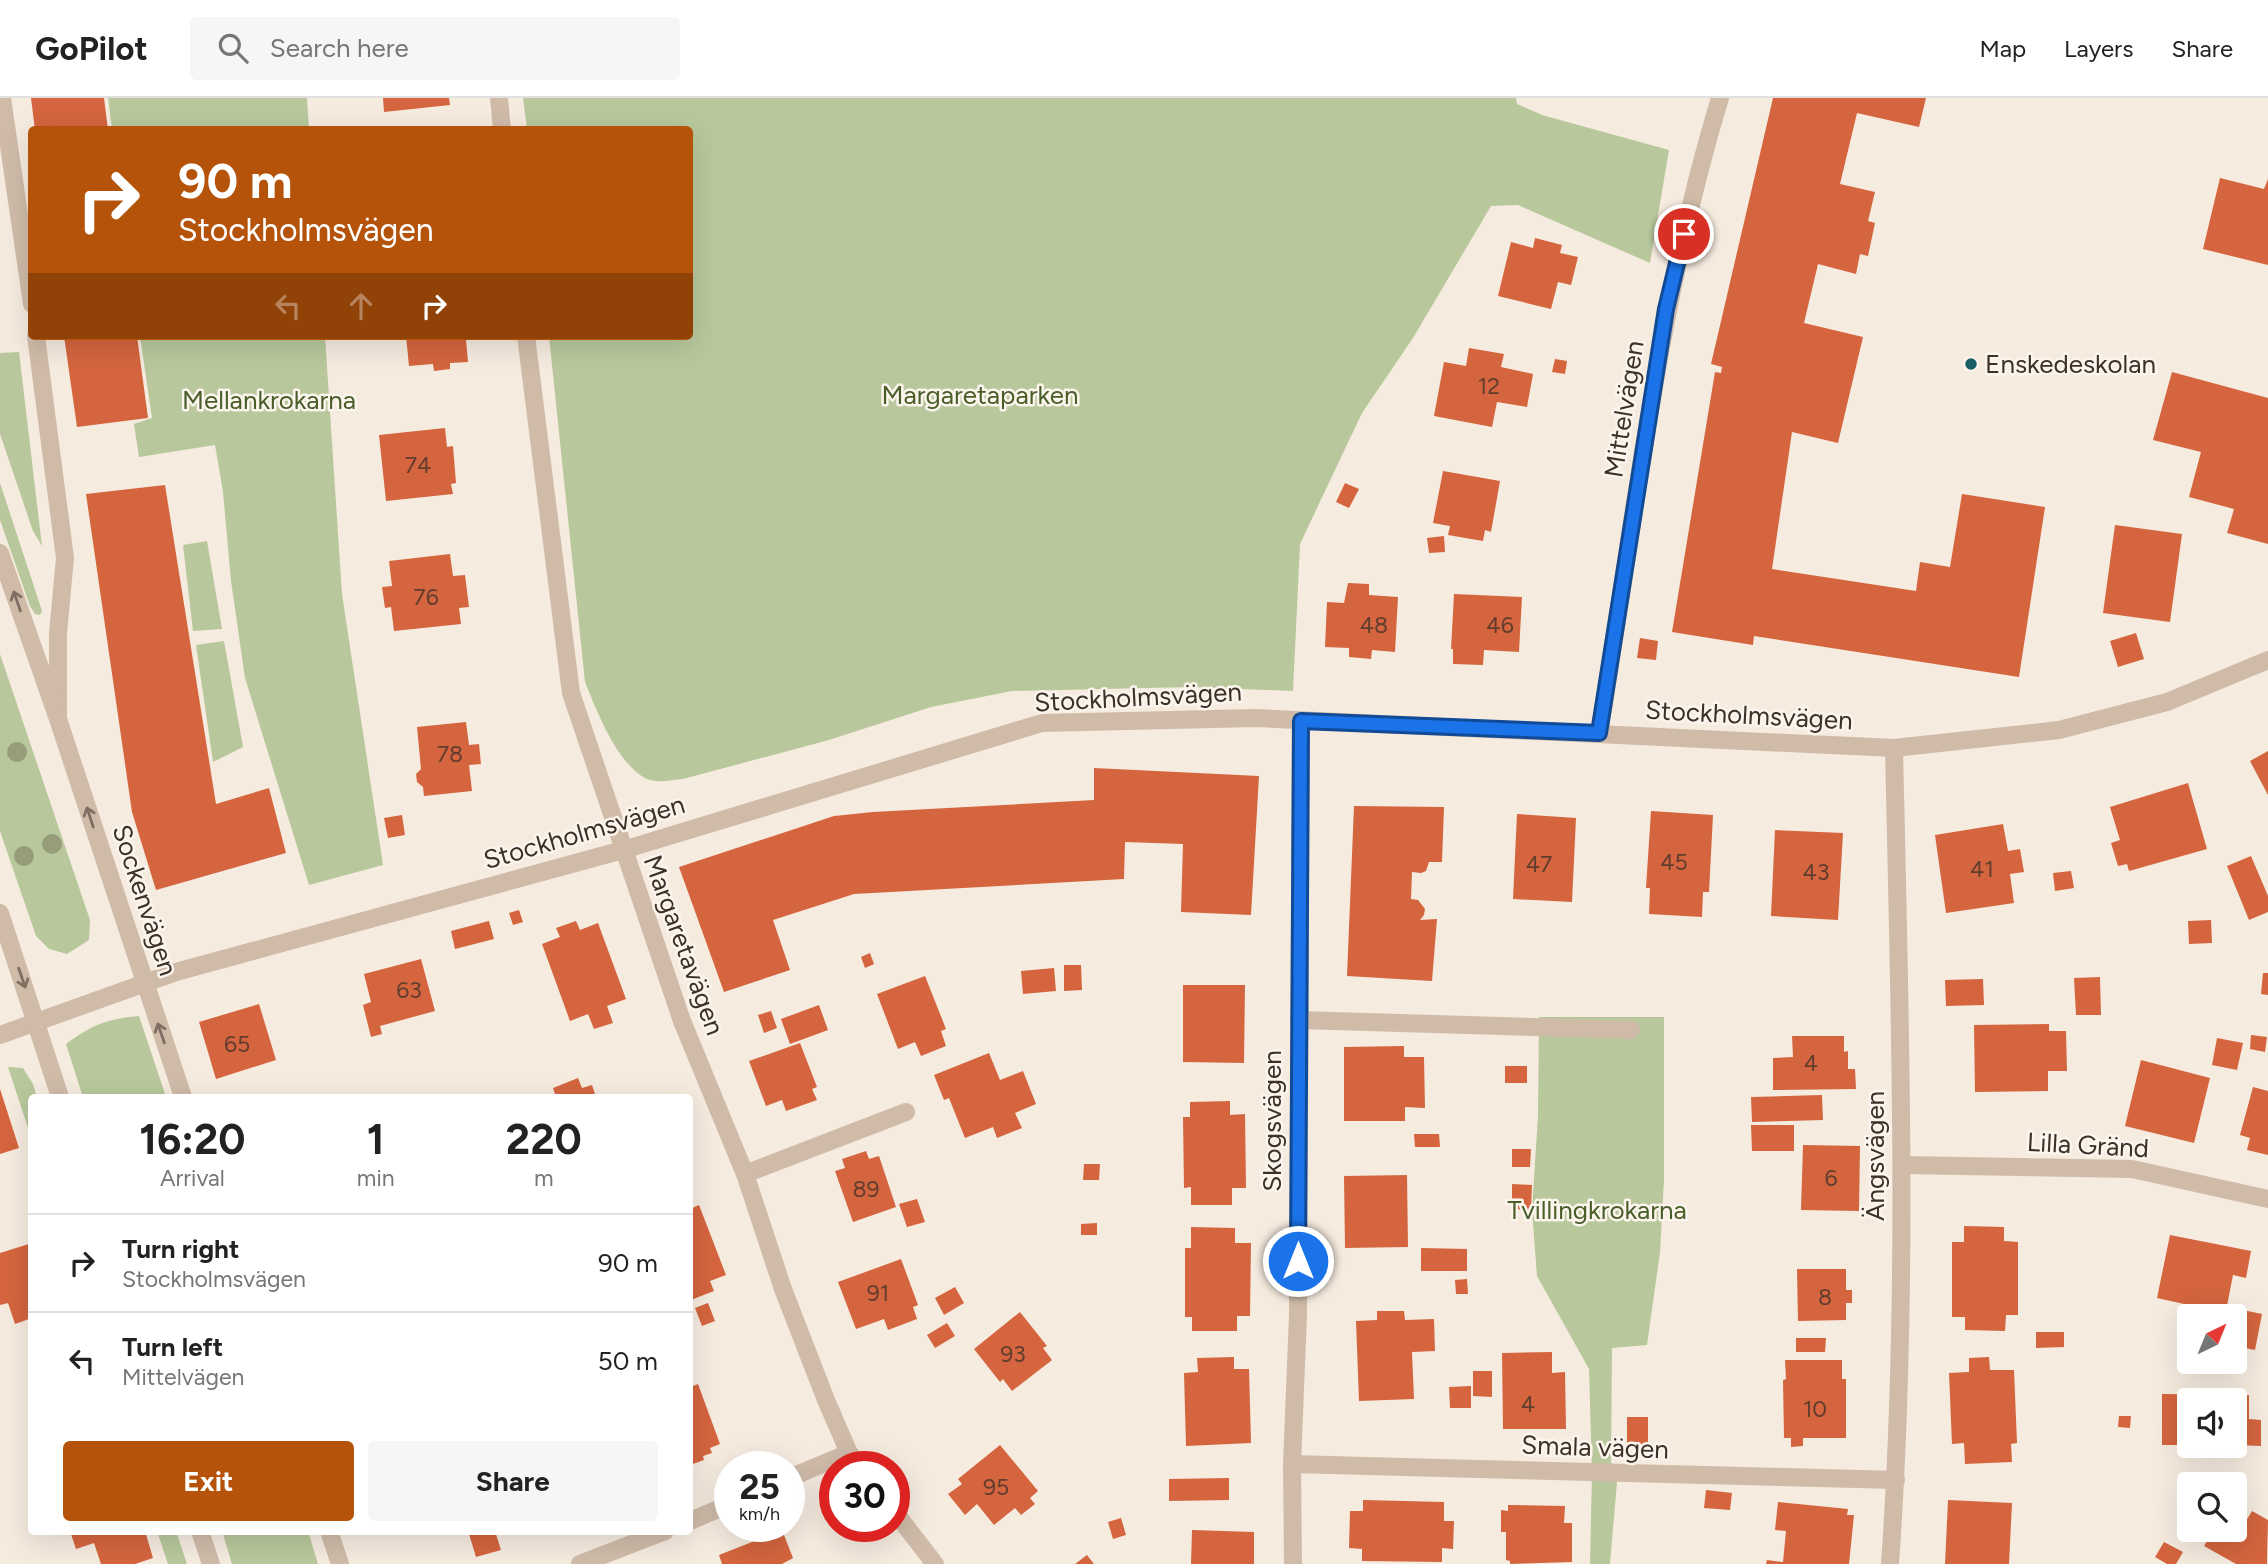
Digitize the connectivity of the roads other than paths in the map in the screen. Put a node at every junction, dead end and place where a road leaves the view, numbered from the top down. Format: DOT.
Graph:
graph roads {
  1 [pos="2,98"];
  2 [pos="499,98"];
  3 [pos="1720,98"];
  4 [pos="502,126"];
  5 [pos="28,277"];
  6 [pos="37,340"];
  7 [pos="526,340"];
  8 [pos="0,553"];
  9 [pos="2268,660"];
  10 [pos="58,719"];
  11 [pos="1301,721"];
  12 [pos="1599,733"];
  13 [pos="1894,748"];
  14 [pos="623,850"];
  15 [pos="0,913"];
  16 [pos="145,985"];
  17 [pos="1299,1020"];
  18 [pos="37,1023"];
  19 [pos="1631,1030"];
  20 [pos="0,1035"];
  21 [pos="59,1094"];
  22 [pos="182,1094"];
  23 [pos="905,1112"];
  24 [pos="1903,1165"];
  25 [pos="745,1174"];
  26 [pos="2268,1199"];
  27 [pos="850,1451"];
  28 [pos="1292,1464"];
  29 [pos="1896,1480"];
  30 [pos="714,1511"];
  31 [pos="693,1520"];
  32 [pos="910,1532"];
  33 [pos="201,1535"];
  34 [pos="330,1535"];
  35 [pos="654,1535"];
  36 [pos="211,1564"];
  37 [pos="340,1564"];
  38 [pos="580,1564"];
  39 [pos="935,1564"];
  40 [pos="1293,1564"];
  41 [pos="1890,1564"];
  1 -- 5 [label="street"];
  2 -- 4 [label="street"];
  3 -- 12 [label="street, Mittelvägen"];
  6 -- 10 [label="street, Sockenvägen"];
  7 -- 14 [label="street, Margaretavägen"];
  10 -- 8 [label="street, Sockenvägen, one-way"];
  9 -- 13 [label="street, Stockholmsvägen"];
  16 -- 10 [label="street, Sockenvägen, one-way"];
  11 -- 12 [label="street, Stockholmsvägen"];
  11 -- 14 [label="street, Stockholmsvägen"];
  11 -- 17 [label="street, Skogsvägen"];
  12 -- 13 [label="street, Stockholmsvägen"];
  13 -- 24 [label="street, Ängsvägen"];
  14 -- 16 [label="street, Stockholmsvägen"];
  14 -- 25 [label="street, Margaretavägen"];
  15 -- 18 [label="street, one-way"];
  16 -- 18 [label="street, Stockholmsvägen"];
  22 -- 16 [label="street, Sockenvägen, one-way"];
  17 -- 19 [label="street"];
  17 -- 28 [label="street, Skogsvägen"];
  18 -- 20 [label="street, Stockholmsvägen"];
  18 -- 21 [label="street"];
  23 -- 25 [label="street"];
  24 -- 26 [label="street, Lilla Gränd"];
  24 -- 29 [label="street, Ängsvägen"];
  25 -- 27 [label="street, Margaretavägen"];
  28 -- 29 [label="street, Smala vägen"];
  28 -- 40 [label="street, Skogsvägen"];
  29 -- 41 [label="street, Ängsvägen"];
  30 -- 31 [label="street"];
  32 -- 39 [label="street"];
  33 -- 36 [label="street"];
  34 -- 37 [label="street"];
  35 -- 38 [label="street"];
}
